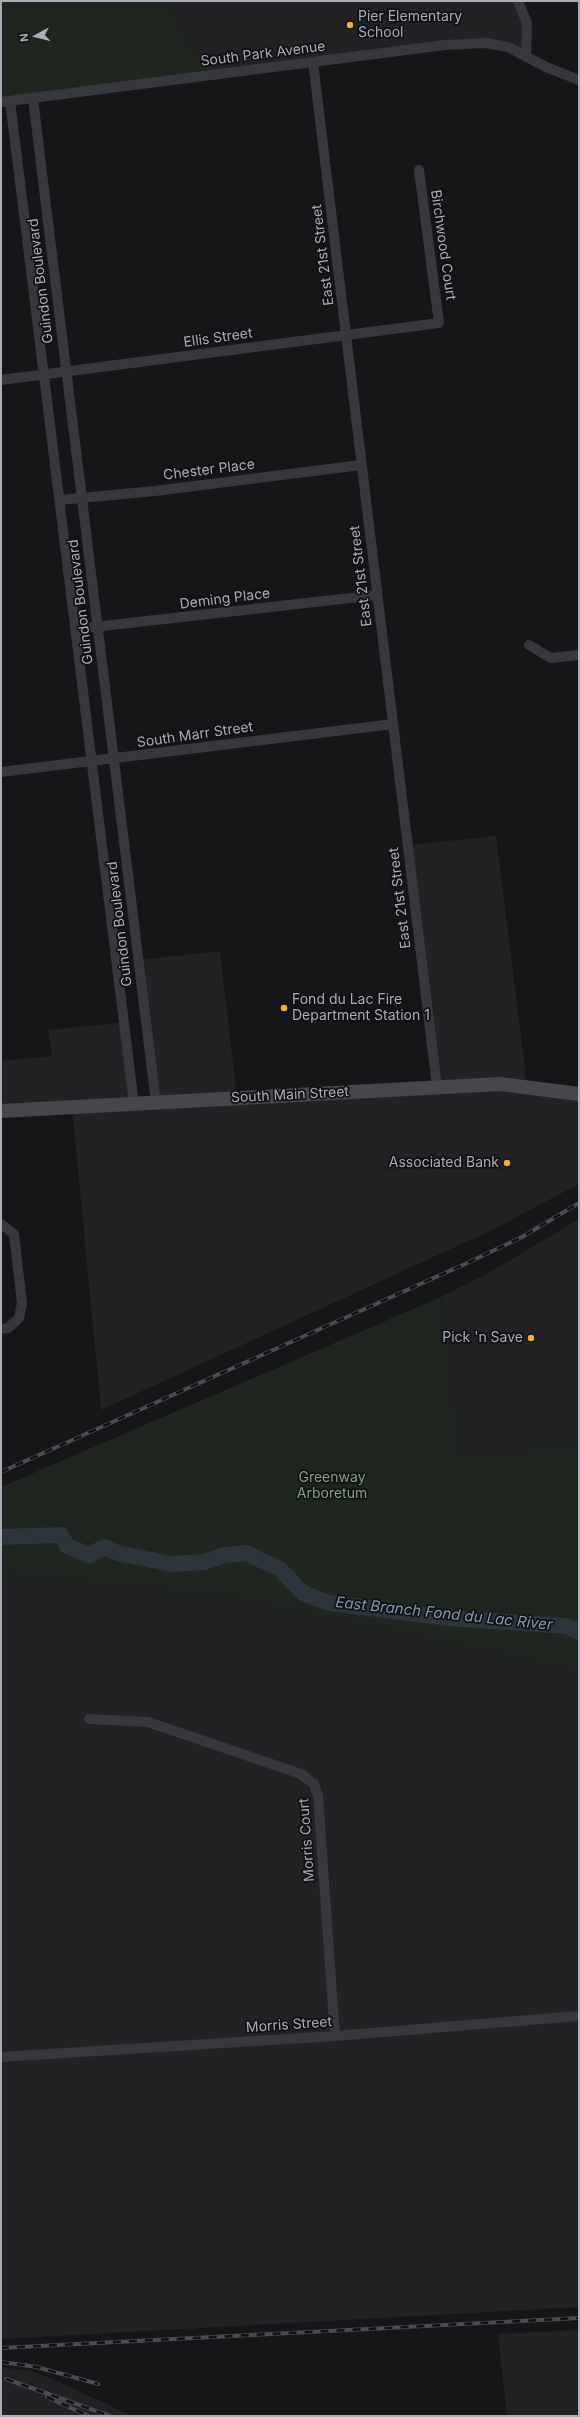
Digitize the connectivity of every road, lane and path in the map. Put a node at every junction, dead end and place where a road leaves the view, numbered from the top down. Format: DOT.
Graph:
graph roads {
  1 [pos="518,1"];
  2 [pos="526,57"];
  3 [pos="313,62"];
  4 [pos="579,80"];
  5 [pos="33,99"];
  6 [pos="5,102"];
  7 [pos="419,170"];
  8 [pos="439,323"];
  9 [pos="347,336"];
  10 [pos="67,372"];
  11 [pos="44,375"];
  12 [pos="1,380"];
  13 [pos="362,465"];
  14 [pos="83,498"];
  15 [pos="59,500"];
  16 [pos="377,595"];
  17 [pos="98,628"];
  18 [pos="76,629"];
  19 [pos="529,645"];
  20 [pos="579,656"];
  21 [pos="393,724"];
  22 [pos="114,760"];
  23 [pos="93,762"];
  24 [pos="1,772"];
  25 [pos="437,1087"];
  26 [pos="579,1094"];
  27 [pos="156,1103"];
  28 [pos="134,1104"];
  29 [pos="1,1111"];
  30 [pos="1,1224"];
  31 [pos="1,1329"];
  32 [pos="89,1719"];
  33 [pos="579,2016"];
  34 [pos="335,2036"];
  35 [pos="1,2057"];
  1 -- 2 [label="street"];
  2 -- 3 [label="street, South Park Avenue"];
  2 -- 4 [label="street, South Park Avenue"];
  3 -- 5 [label="street, South Park Avenue"];
  3 -- 9 [label="street, East 21st Street"];
  5 -- 6 [label="street, South Park Avenue"];
  5 -- 10 [label="street, Guindon Boulevard"];
  6 -- 11 [label="street, Guindon Boulevard"];
  7 -- 8 [label="street, Birchwood Court"];
  8 -- 9 [label="street, Ellis Street"];
  9 -- 10 [label="street, Ellis Street"];
  9 -- 13 [label="street, East 21st Street"];
  10 -- 11 [label="street, Ellis Street"];
  10 -- 14 [label="street, Guindon Boulevard"];
  11 -- 12 [label="street, Ellis Street"];
  11 -- 15 [label="street, Guindon Boulevard"];
  13 -- 14 [label="street, Chester Place"];
  13 -- 16 [label="street, East 21st Street"];
  14 -- 15 [label="street, Chester Place"];
  14 -- 17 [label="street, Guindon Boulevard"];
  15 -- 18 [label="street, Guindon Boulevard"];
  16 -- 17 [label="street, Deming Place"];
  16 -- 21 [label="street, East 21st Street"];
  17 -- 18 [label="street, Deming Place"];
  17 -- 22 [label="street, Guindon Boulevard"];
  18 -- 23 [label="street, Guindon Boulevard"];
  19 -- 20 [label="street"];
  21 -- 22 [label="street, South Marr Street"];
  21 -- 25 [label="street, East 21st Street"];
  22 -- 23 [label="street, South Marr Street"];
  22 -- 27 [label="street, Guindon Boulevard"];
  23 -- 24 [label="street, South Marr Street"];
  23 -- 28 [label="street, Guindon Boulevard"];
  25 -- 26 [label="main road, South Main Street"];
  25 -- 27 [label="main road, South Main Street"];
  27 -- 28 [label="main road, South Main Street"];
  28 -- 29 [label="main road, South Main Street"];
  30 -- 31 [label="street"];
  32 -- 34 [label="street, Morris Court"];
  33 -- 34 [label="street, Morris Street"];
  34 -- 35 [label="street, Morris Street"];
}
